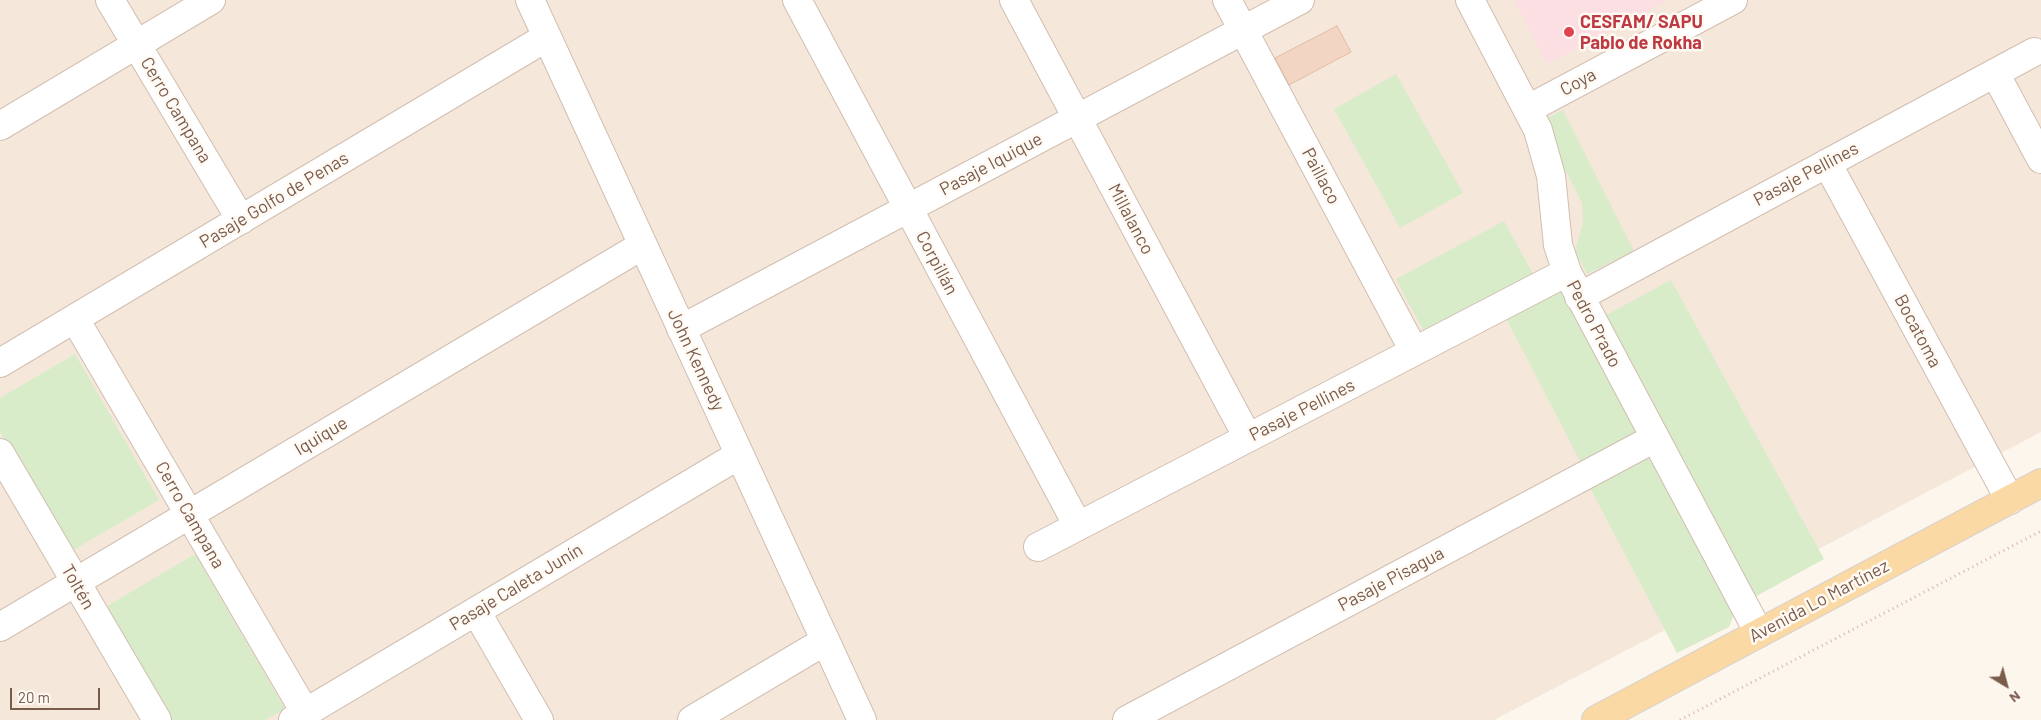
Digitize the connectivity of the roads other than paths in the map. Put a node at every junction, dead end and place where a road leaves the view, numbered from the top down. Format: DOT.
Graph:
graph roads {
  1 [pos="110,0"];
  2 [pos="211,0"];
  3 [pos="530,0"];
  4 [pos="797,0"];
  5 [pos="1014,0"];
  6 [pos="1227,0"];
  7 [pos="1300,0"];
  8 [pos="1470,0"];
  9 [pos="1733,0"];
  10 [pos="1243,30"];
  11 [pos="547,37"];
  12 [pos="137,44"];
  13 [pos="2034,52"];
  14 [pos="1995,73"];
  15 [pos="1528,108"];
  16 [pos="1077,118"];
  17 [pos="0,126"];
  18 [pos="2041,159"];
  19 [pos="1827,163"];
  20 [pos="908,208"];
  21 [pos="241,220"];
  22 [pos="643,245"];
  23 [pos="1567,272"];
  24 [pos="1579,297"];
  25 [pos="76,319"];
  26 [pos="681,328"];
  27 [pos="1414,352"];
  28 [pos="0,363"];
  29 [pos="1248,438"];
  30 [pos="1655,438"];
  31 [pos="0,453"];
  32 [pos="740,454"];
  33 [pos="2041,483"];
  34 [pos="2010,500"];
  35 [pos="190,514"];
  36 [pos="1078,526"];
  37 [pos="1038,547"];
  38 [pos="76,582"];
  39 [pos="476,611"];
  40 [pos="0,627"];
  41 [pos="1759,633"];
  42 [pos="825,641"];
  43 [pos="299,716"];
  44 [pos="157,720"];
  45 [pos="539,720"];
  46 [pos="692,720"];
  47 [pos="862,720"];
  48 [pos="1127,720"];
  49 [pos="1596,720"];
  1 -- 12 [label="street, Cerro Campana"];
  2 -- 12 [label="street"];
  3 -- 11 [label="street, John Kennedy"];
  4 -- 20 [label="street, Corpillán"];
  5 -- 16 [label="street, Millalanco"];
  6 -- 10 [label="street, Paillaco"];
  7 -- 10 [label="street, Pasaje Iquique"];
  8 -- 15 [label="street, Pedro Prado"];
  9 -- 15 [label="street, Coya"];
  10 -- 16 [label="street, Pasaje Iquique"];
  10 -- 27 [label="street, Paillaco"];
  11 -- 21 [label="street, Pasaje Golfo de Penas"];
  11 -- 22 [label="street, John Kennedy"];
  12 -- 17 [label="street"];
  12 -- 21 [label="street, Cerro Campana"];
  13 -- 14 [label="street, Pasaje Pellines"];
  14 -- 18 [label="street"];
  14 -- 19 [label="street, Pasaje Pellines"];
  15 -- 23 [label="street, Pedro Prado"];
  16 -- 20 [label="street, Pasaje Iquique"];
  16 -- 29 [label="street, Millalanco"];
  19 -- 24 [label="street, Pasaje Pellines"];
  19 -- 34 [label="street, Bocatoma"];
  20 -- 26 [label="street, Pasaje Iquique"];
  20 -- 36 [label="street, Corpillán"];
  21 -- 25 [label="street, Pasaje Golfo de Penas"];
  22 -- 26 [label="street, John Kennedy"];
  22 -- 35 [label="street, Iquique"];
  23 -- 24 [label="street, Pedro Prado"];
  23 -- 27 [label="street, Pasaje Pellines"];
  24 -- 30 [label="street, Pedro Prado"];
  25 -- 28 [label="street, Pasaje Golfo de Penas"];
  25 -- 35 [label="street, Cerro Campana"];
  26 -- 32 [label="street, John Kennedy"];
  27 -- 29 [label="street, Pasaje Pellines"];
  29 -- 36 [label="street, Pasaje Pellines"];
  30 -- 41 [label="street, Pedro Prado"];
  30 -- 48 [label="street, Pasaje Pisagua"];
  31 -- 38 [label="street, Toltén"];
  32 -- 39 [label="street, Pasaje Caleta Junín"];
  32 -- 42 [label="street, John Kennedy"];
  33 -- 34 [label="main road, Avenida Lo Martínez"];
  34 -- 41 [label="main road, Avenida Lo Martínez"];
  35 -- 38 [label="street, Iquique"];
  35 -- 43 [label="street, Cerro Campana"];
  36 -- 37 [label="street, Pasaje Pellines"];
  38 -- 40 [label="street, Iquique"];
  38 -- 44 [label="street, Toltén"];
  39 -- 43 [label="street, Pasaje Caleta Junín"];
  39 -- 45 [label="street"];
  41 -- 49 [label="main road, Avenida Lo Martínez"];
  42 -- 46 [label="street"];
  42 -- 47 [label="street, John Kennedy"];
}
